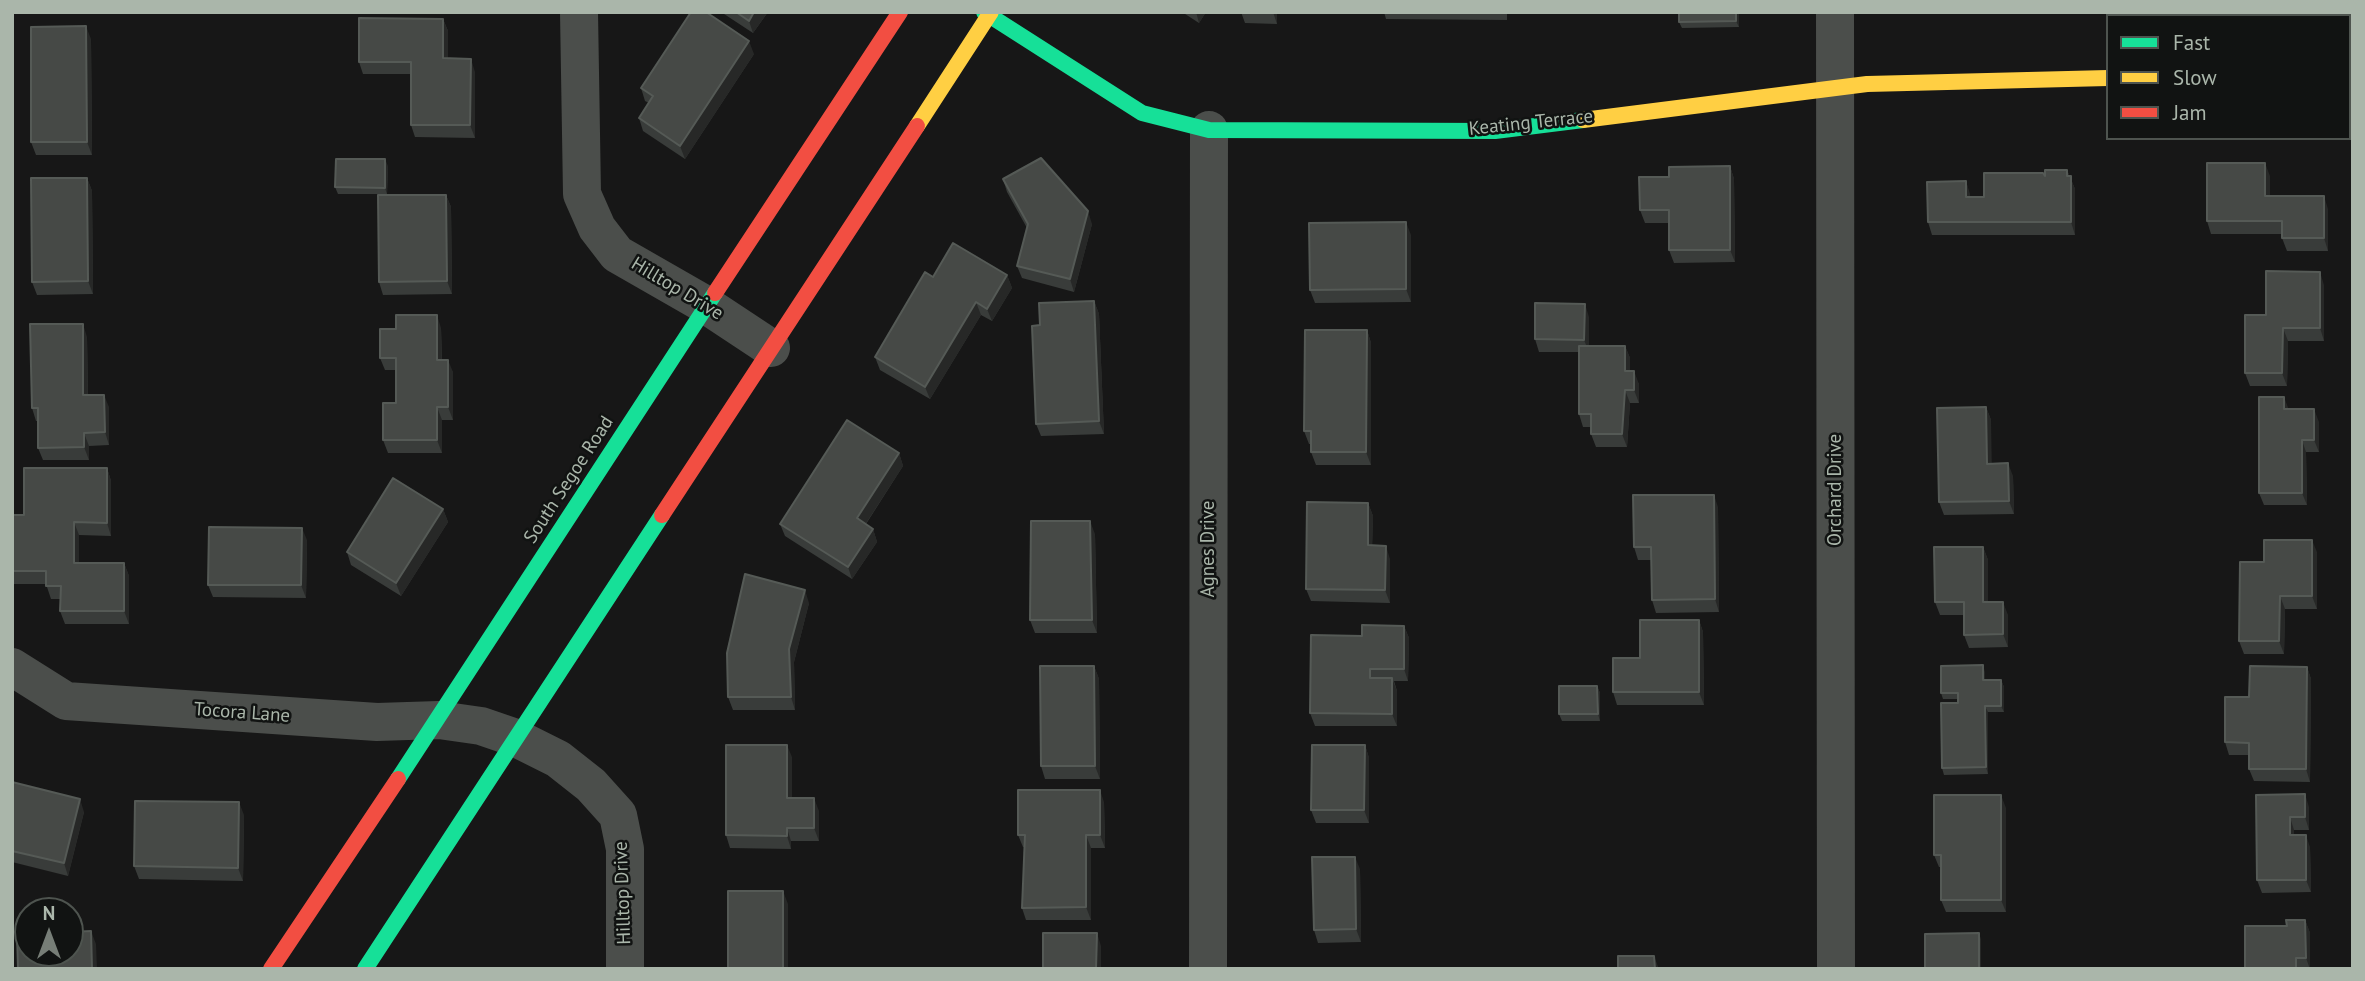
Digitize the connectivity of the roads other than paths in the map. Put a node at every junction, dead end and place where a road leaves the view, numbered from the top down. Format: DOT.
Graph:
graph roads {
  1 [pos="579,12"];
  2 [pos="900,12"];
  3 [pos="1835,12"];
  4 [pos="988,13"];
  5 [pos="2106,78"];
  6 [pos="1835,87"];
  7 [pos="1209,130"];
  8 [pos="706,305"];
  9 [pos="771,348"];
  10 [pos="12,667"];
  11 [pos="439,720"];
  12 [pos="499,732"];
  13 [pos="271,969"];
  14 [pos="365,969"];
  15 [pos="625,969"];
  16 [pos="1208,969"];
  17 [pos="1836,969"];
  1 -- 8 [label="street, Hilltop Drive"];
  2 -- 8 [label="street, South Segoe Road"];
  3 -- 6 [label="street, Orchard Drive"];
  4 -- 7 [label="street, Keating Terrace"];
  4 -- 9 [label="street"];
  5 -- 6 [label="street, Keating Terrace"];
  6 -- 7 [label="street, Keating Terrace"];
  6 -- 17 [label="street, Orchard Drive"];
  7 -- 16 [label="street, Agnes Drive"];
  8 -- 9 [label="street, Hilltop Drive"];
  8 -- 11 [label="street, South Segoe Road"];
  9 -- 12 [label="street"];
  10 -- 11 [label="street, Tocora Lane"];
  11 -- 12 [label="street, Tocora Lane"];
  11 -- 13 [label="street, South Segoe Road"];
  12 -- 14 [label="street"];
  12 -- 15 [label="street, Hilltop Drive"];
}
